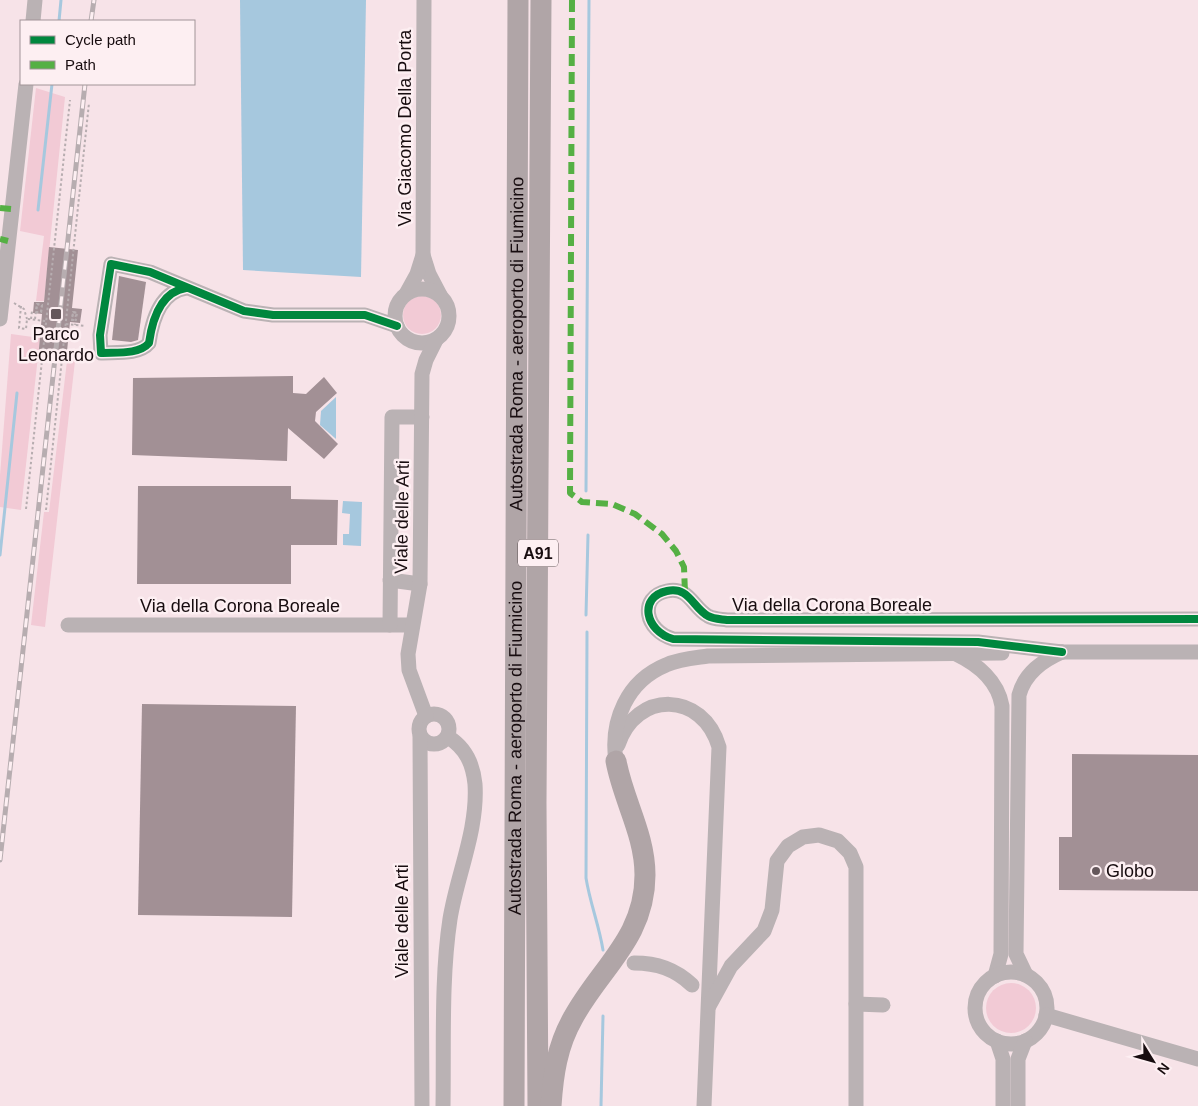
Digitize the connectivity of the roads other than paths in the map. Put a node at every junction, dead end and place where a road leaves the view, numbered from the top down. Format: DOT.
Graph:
graph roads {
  1 [pos="35,0"];
  2 [pos="424,0"];
  3 [pos="518,0"];
  4 [pos="541,0"];
  5 [pos="33,20"];
  6 [pos="26,85"];
  7 [pos="6,208"];
  8 [pos="4,240"];
  9 [pos="423,256"];
  10 [pos="150,272"];
  11 [pos="186,288"];
  12 [pos="440,295"];
  13 [pos="402,298"];
  14 [pos="158,309"];
  15 [pos="365,315"];
  16 [pos="0,319"];
  17 [pos="396,326"];
  18 [pos="409,340"];
  19 [pos="436,340"];
  20 [pos="422,374"];
  21 [pos="422,417"];
  22 [pos="390,580"];
  23 [pos="420,584"];
  24 [pos="1198,619"];
  25 [pos="390,625"];
  26 [pos="412,625"];
  27 [pos="68,626"];
  28 [pos="1062,652"];
  29 [pos="1198,652"];
  30 [pos="955,653"];
  31 [pos="426,716"];
  32 [pos="420,736"];
  33 [pos="448,738"];
  34 [pos="616,761"];
  35 [pos="634,963"];
  36 [pos="1026,975"];
  37 [pos="996,976"];
  38 [pos="692,985"];
  39 [pos="856,1004"];
  40 [pos="882,1005"];
  41 [pos="707,1009"];
  42 [pos="1046,1015"];
  43 [pos="1025,1041"];
  44 [pos="997,1042"];
  45 [pos="1198,1059"];
  46 [pos="422,1106"];
  47 [pos="443,1106"];
  48 [pos="514,1106"];
  49 [pos="538,1106"];
  50 [pos="551,1106"];
  51 [pos="704,1106"];
  52 [pos="856,1106"];
  53 [pos="1003,1106"];
  54 [pos="1018,1106"];
  1 -- 5 [label="street"];
  2 -- 9 [label="street, Via Giacomo Della Porta"];
  3 -- 48 [label="highway, Autostrada Roma - aeroporto di Fiumicino / A91"];
  4 -- 49 [label="highway, Autostrada Roma - aeroporto di Fiumicino / A91"];
  6 -- 7 [label="street"];
  7 -- 8 [label="street"];
  8 -- 16 [label="street"];
  9 -- 12 [label="street, Via Giacomo Della Porta"];
  9 -- 13 [label="street, Via Giacomo Della Porta"];
  10 -- 11 [label="street"];
  10 -- 14 [label="street"];
  10 -- 14 [label="street"];
  11 -- 14 [label="street"];
  11 -- 15 [label="street"];
  12 -- 13 [label="street"];
  12 -- 19 [label="street, Via Giacomo Della Porta"];
  13 -- 15 [label="street"];
  13 -- 17 [label="street, Via Giacomo Della Porta"];
  15 -- 17 [label="street"];
  17 -- 18 [label="street"];
  18 -- 19 [label="street"];
  18 -- 20 [label="street, Viale delle Arti"];
  19 -- 20 [label="street, Viale delle Arti"];
  20 -- 21 [label="street, Viale delle Arti"];
  21 -- 22 [label="street"];
  21 -- 23 [label="street, Viale delle Arti"];
  22 -- 23 [label="street"];
  22 -- 25 [label="street"];
  23 -- 26 [label="street, Viale delle Arti"];
  24 -- 28 [label="street, Via della Corona Boreale"];
  25 -- 26 [label="street, Via della Corona Boreale"];
  25 -- 27 [label="street, Via della Corona Boreale"];
  26 -- 31 [label="street, Viale delle Arti"];
  28 -- 29 [label="street, Via della Corona Boreale"];
  28 -- 30 [label="street, Via della Corona Boreale"];
  28 -- 36 [label="street"];
  30 -- 34 [label="street, Via della Corona Boreale"];
  30 -- 37 [label="street"];
  31 -- 32 [label="street, Viale delle Arti"];
  31 -- 33 [label="street"];
  32 -- 33 [label="street"];
  32 -- 46 [label="street, Viale delle Arti"];
  33 -- 47 [label="street"];
  34 -- 41 [label="street"];
  34 -- 50 [label="highway"];
  35 -- 38 [label="street"];
  36 -- 37 [label="street"];
  36 -- 42 [label="street"];
  37 -- 44 [label="street"];
  39 -- 40 [label="street"];
  39 -- 41 [label="street"];
  39 -- 52 [label="street"];
  41 -- 51 [label="street"];
  42 -- 43 [label="street"];
  42 -- 45 [label="street"];
  43 -- 44 [label="street"];
  43 -- 54 [label="street"];
  44 -- 53 [label="street"];
}
